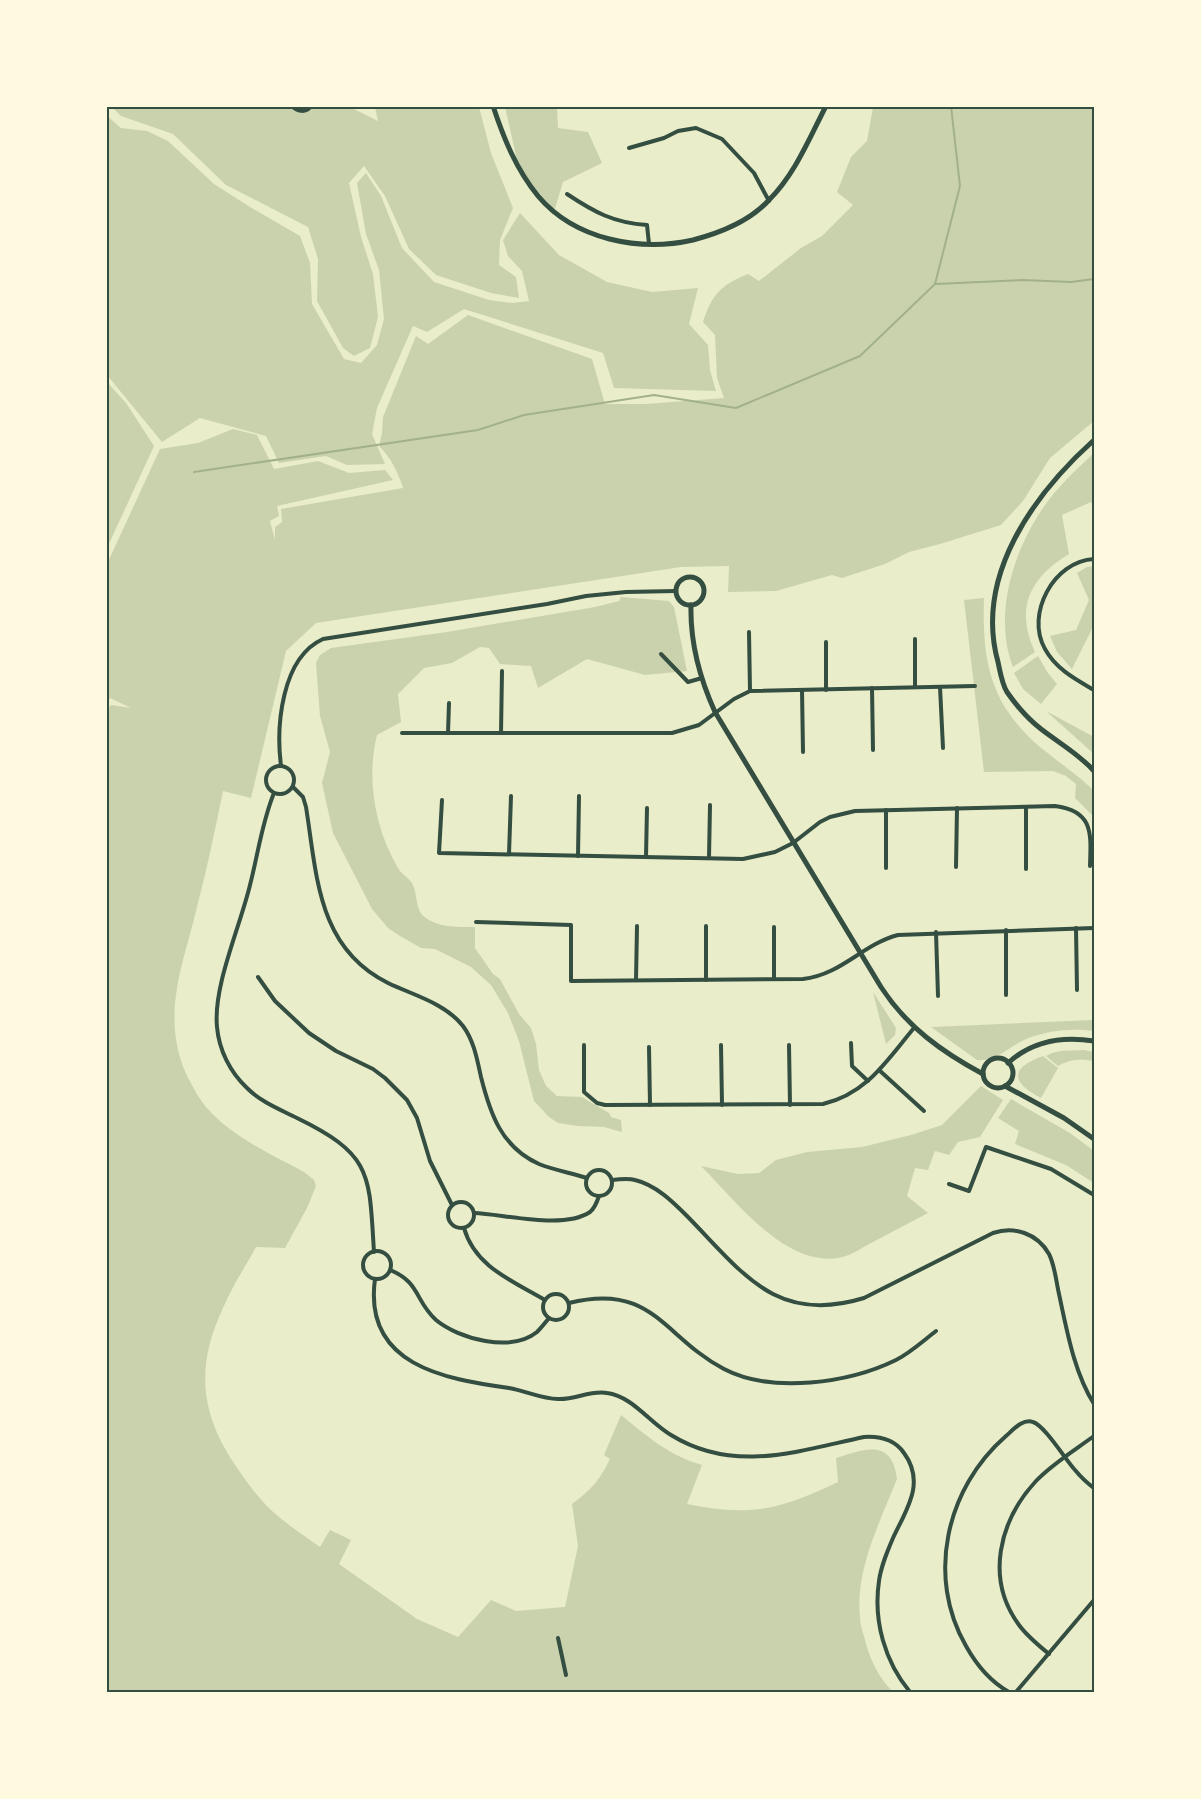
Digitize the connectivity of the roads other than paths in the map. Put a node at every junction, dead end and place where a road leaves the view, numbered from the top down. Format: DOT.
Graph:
graph roads {
  1 [pos="292,106"];
  2 [pos="311,106"];
  3 [pos="493,106"];
  4 [pos="826,106"];
  5 [pos="629,148"];
  6 [pos="567,194"];
  7 [pos="769,201"];
  8 [pos="649,245"];
  9 [pos="1095,440"];
  10 [pos="1095,558"];
  11 [pos="676,591"];
  12 [pos="691,605"];
  13 [pos="749,632"];
  14 [pos="915,639"];
  15 [pos="826,642"];
  16 [pos="661,654"];
  17 [pos="502,671"];
  18 [pos="702,678"];
  19 [pos="975,686"];
  20 [pos="915,687"];
  21 [pos="940,687"];
  22 [pos="872,688"];
  23 [pos="802,690"];
  24 [pos="826,690"];
  25 [pos="1095,690"];
  26 [pos="750,692"];
  27 [pos="449,703"];
  28 [pos="716,714"];
  29 [pos="402,733"];
  30 [pos="448,733"];
  31 [pos="501,733"];
  32 [pos="943,748"];
  33 [pos="873,750"];
  34 [pos="802,752"];
  35 [pos="280,766"];
  36 [pos="1095,773"];
  37 [pos="293,787"];
  38 [pos="274,793"];
  39 [pos="511,796"];
  40 [pos="579,796"];
  41 [pos="442,800"];
  42 [pos="710,805"];
  43 [pos="1026,807"];
  44 [pos="647,808"];
  45 [pos="957,808"];
  46 [pos="886,810"];
  47 [pos="793,843"];
  48 [pos="508,854"];
  49 [pos="578,856"];
  50 [pos="646,857"];
  51 [pos="709,858"];
  52 [pos="1090,866"];
  53 [pos="956,867"];
  54 [pos="886,868"];
  55 [pos="1026,869"];
  56 [pos="476,922"];
  57 [pos="637,926"];
  58 [pos="706,926"];
  59 [pos="774,927"];
  60 [pos="1076,928"];
  61 [pos="1095,928"];
  62 [pos="1006,930"];
  63 [pos="936,932"];
  64 [pos="861,954"];
  65 [pos="258,977"];
  66 [pos="774,979"];
  67 [pos="636,980"];
  68 [pos="706,980"];
  69 [pos="1077,990"];
  70 [pos="1006,995"];
  71 [pos="938,996"];
  72 [pos="914,1028"];
  73 [pos="1095,1041"];
  74 [pos="851,1043"];
  75 [pos="584,1044"];
  76 [pos="721,1045"];
  77 [pos="789,1045"];
  78 [pos="649,1047"];
  79 [pos="1008,1063"];
  80 [pos="879,1070"];
  81 [pos="983,1074"];
  82 [pos="868,1081"];
  83 [pos="1005,1086"];
  84 [pos="650,1105"];
  85 [pos="722,1105"];
  86 [pos="790,1105"];
  87 [pos="924,1111"];
  88 [pos="1095,1139"];
  89 [pos="587,1178"];
  90 [pos="612,1180"];
  91 [pos="949,1184"];
  92 [pos="1095,1195"];
  93 [pos="599,1196"];
  94 [pos="452,1205"];
  95 [pos="474,1213"];
  96 [pos="464,1228"];
  97 [pos="374,1252"];
  98 [pos="390,1270"];
  99 [pos="375,1279"];
  100 [pos="545,1300"];
  101 [pos="569,1303"];
  102 [pos="549,1318"];
  103 [pos="936,1331"];
  104 [pos="1095,1404"];
  105 [pos="1095,1436"];
  106 [pos="1065,1458"];
  107 [pos="1095,1488"];
  108 [pos="1094,1600"];
  109 [pos="558,1638"];
  110 [pos="1048,1654"];
  111 [pos="566,1675"];
  112 [pos="910,1692"];
  113 [pos="1009,1692"];
  114 [pos="1016,1692"];
  1 -- 2 [label="street"];
  3 -- 8 [label="street"];
  4 -- 7 [label="street"];
  5 -- 7 [label="street"];
  6 -- 8 [label="street"];
  7 -- 8 [label="street"];
  9 -- 36 [label="street"];
  10 -- 25 [label="street"];
  11 -- 12 [label="street"];
  11 -- 12 [label="street"];
  11 -- 35 [label="street"];
  12 -- 18 [label="street"];
  13 -- 26 [label="street"];
  14 -- 20 [label="street"];
  15 -- 24 [label="street"];
  16 -- 18 [label="street"];
  17 -- 31 [label="street"];
  18 -- 28 [label="street"];
  19 -- 21 [label="street"];
  20 -- 21 [label="street"];
  20 -- 22 [label="street"];
  21 -- 32 [label="street"];
  22 -- 24 [label="street"];
  22 -- 33 [label="street"];
  23 -- 24 [label="street"];
  23 -- 26 [label="street"];
  23 -- 34 [label="street"];
  26 -- 28 [label="street"];
  27 -- 30 [label="street"];
  28 -- 31 [label="street"];
  28 -- 47 [label="street"];
  29 -- 30 [label="street"];
  30 -- 31 [label="street"];
  35 -- 37 [label="street"];
  35 -- 38 [label="street"];
  37 -- 38 [label="street"];
  37 -- 89 [label="street"];
  38 -- 97 [label="street"];
  39 -- 48 [label="street"];
  40 -- 49 [label="street"];
  41 -- 48 [label="street"];
  42 -- 51 [label="street"];
  43 -- 45 [label="street"];
  43 -- 52 [label="street"];
  43 -- 55 [label="street"];
  44 -- 50 [label="street"];
  45 -- 46 [label="street"];
  45 -- 53 [label="street"];
  46 -- 47 [label="street"];
  46 -- 54 [label="street"];
  47 -- 51 [label="street"];
  47 -- 64 [label="street"];
  48 -- 49 [label="street"];
  49 -- 50 [label="street"];
  50 -- 51 [label="street"];
  56 -- 67 [label="street"];
  57 -- 67 [label="street"];
  58 -- 68 [label="street"];
  59 -- 66 [label="street"];
  60 -- 61 [label="street"];
  60 -- 62 [label="street"];
  60 -- 69 [label="street"];
  62 -- 63 [label="street"];
  62 -- 70 [label="street"];
  63 -- 64 [label="street"];
  63 -- 71 [label="street"];
  64 -- 66 [label="street"];
  64 -- 72 [label="street"];
  65 -- 94 [label="street"];
  66 -- 68 [label="street"];
  67 -- 68 [label="street"];
  72 -- 80 [label="street"];
  72 -- 81 [label="street"];
  73 -- 79 [label="street"];
  74 -- 82 [label="street"];
  75 -- 84 [label="street"];
  76 -- 85 [label="street"];
  77 -- 86 [label="street"];
  78 -- 84 [label="street"];
  79 -- 81 [label="street"];
  79 -- 83 [label="street"];
  80 -- 82 [label="street"];
  80 -- 87 [label="street"];
  81 -- 83 [label="street"];
  82 -- 86 [label="street"];
  83 -- 88 [label="street"];
  84 -- 85 [label="street"];
  85 -- 86 [label="street"];
  89 -- 90 [label="street"];
  89 -- 93 [label="street"];
  90 -- 93 [label="street"];
  90 -- 104 [label="street"];
  91 -- 92 [label="street"];
  93 -- 95 [label="street"];
  94 -- 95 [label="street"];
  94 -- 96 [label="street"];
  95 -- 96 [label="street"];
  96 -- 100 [label="street"];
  97 -- 98 [label="street"];
  97 -- 99 [label="street"];
  98 -- 99 [label="street"];
  98 -- 102 [label="street"];
  99 -- 112 [label="street"];
  100 -- 101 [label="street"];
  100 -- 102 [label="street"];
  101 -- 102 [label="street"];
  101 -- 103 [label="street"];
  105 -- 106 [label="street"];
  106 -- 107 [label="street"];
  106 -- 110 [label="street"];
  106 -- 113 [label="street"];
  108 -- 110 [label="street"];
  109 -- 111 [label="street"];
  110 -- 114 [label="street"];
}
